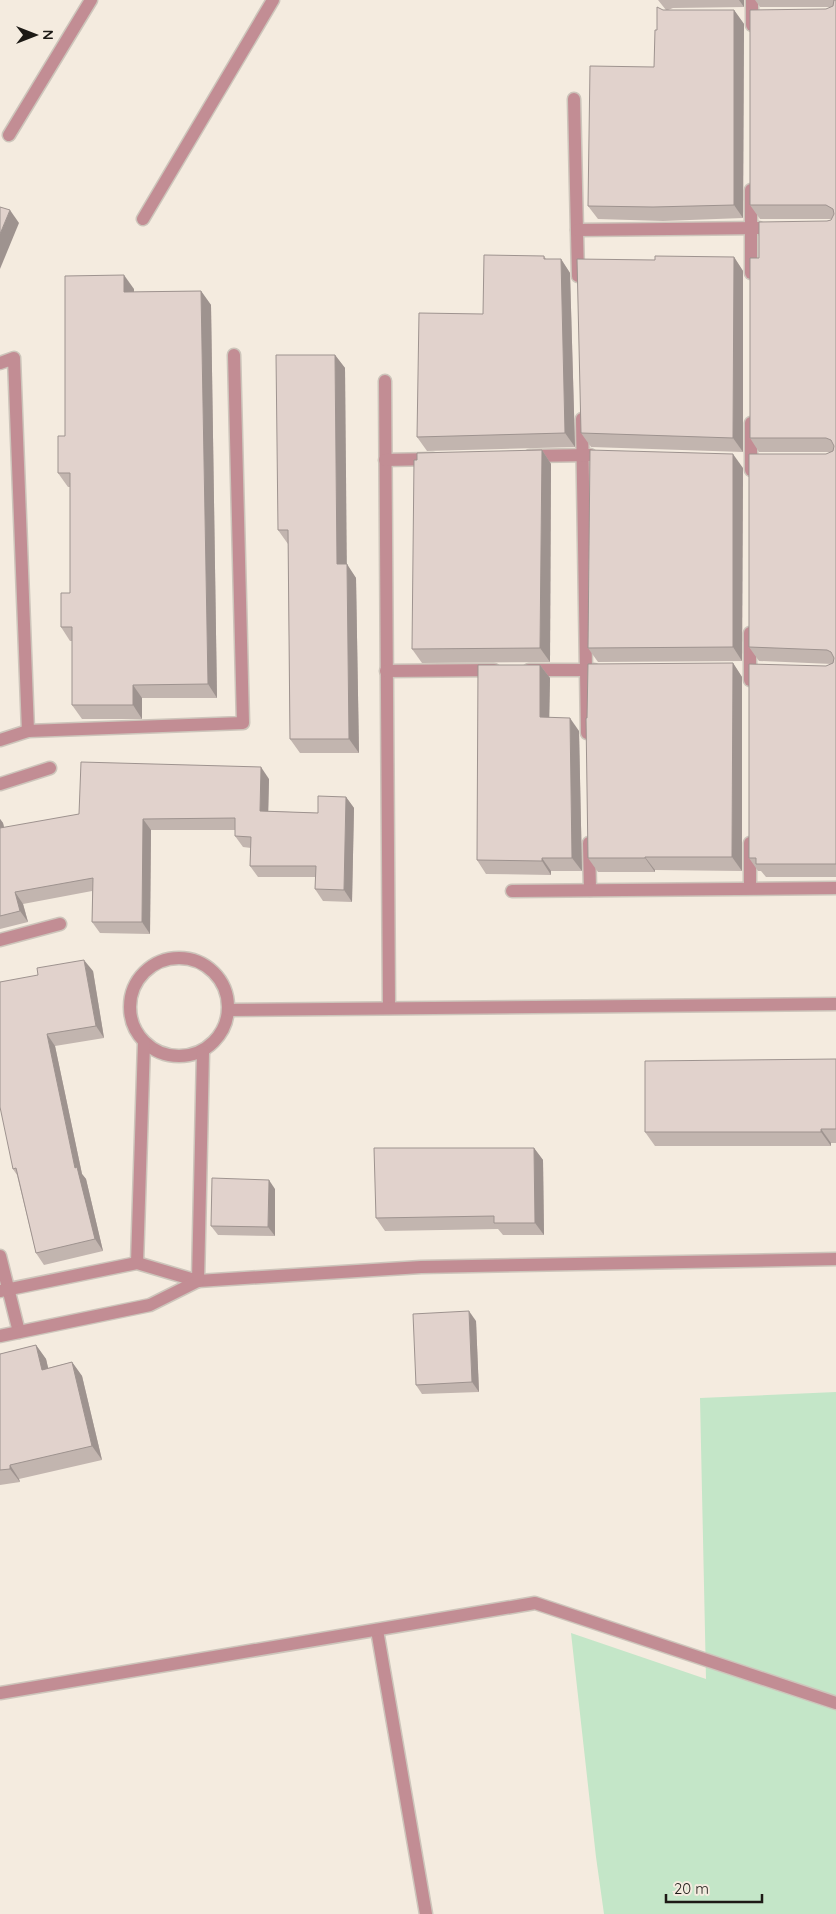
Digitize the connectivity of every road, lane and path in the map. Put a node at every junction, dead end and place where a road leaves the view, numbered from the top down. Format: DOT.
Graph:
graph roads {
  1 [pos="91,0"];
  2 [pos="274,0"];
  3 [pos="752,0"];
  4 [pos="752,35"];
  5 [pos="574,99"];
  6 [pos="8,135"];
  7 [pos="751,180"];
  8 [pos="143,219"];
  9 [pos="751,228"];
  10 [pos="770,228"];
  11 [pos="577,230"];
  12 [pos="751,286"];
  13 [pos="579,288"];
  14 [pos="234,355"];
  15 [pos="0,363"];
  16 [pos="385,381"];
  17 [pos="582,406"];
  18 [pos="751,412"];
  19 [pos="583,454"];
  20 [pos="603,455"];
  21 [pos="514,457"];
  22 [pos="445,459"];
  23 [pos="385,460"];
  24 [pos="750,480"];
  25 [pos="750,619"];
  26 [pos="586,670"];
  27 [pos="605,670"];
  28 [pos="386,671"];
  29 [pos="750,688"];
  30 [pos="28,731"];
  31 [pos="0,740"];
  32 [pos="587,746"];
  33 [pos="50,768"];
  34 [pos="0,784"];
  35 [pos="750,828"];
  36 [pos="589,833"];
  37 [pos="750,888"];
  38 [pos="836,888"];
  39 [pos="590,890"];
  40 [pos="512,891"];
  41 [pos="60,924"];
  42 [pos="0,940"];
  43 [pos="836,1004"];
  44 [pos="389,1008"];
  45 [pos="228,1010"];
  46 [pos="144,1043"];
  47 [pos="203,1052"];
  48 [pos="0,1256"];
  49 [pos="836,1259"];
  50 [pos="137,1263"];
  51 [pos="198,1280"];
  52 [pos="4,1290"];
  53 [pos="19,1332"];
  54 [pos="0,1336"];
  55 [pos="377,1630"];
  56 [pos="0,1693"];
  57 [pos="836,1703"];
  58 [pos="426,1914"];
  1 -- 6 [label="street"];
  2 -- 8 [label="street"];
  3 -- 4 [label="street"];
  5 -- 11 [label="street"];
  7 -- 9 [label="street"];
  9 -- 10 [label="street"];
  9 -- 11 [label="street"];
  9 -- 12 [label="street"];
  11 -- 13 [label="street"];
  14 -- 30 [label="street"];
  15 -- 30 [label="street"];
  16 -- 23 [label="street"];
  17 -- 19 [label="street"];
  18 -- 24 [label="street"];
  19 -- 20 [label="street"];
  19 -- 21 [label="street"];
  19 -- 26 [label="street"];
  22 -- 23 [label="street"];
  23 -- 28 [label="street"];
  25 -- 29 [label="street"];
  26 -- 27 [label="street"];
  26 -- 28 [label="street"];
  26 -- 32 [label="street"];
  28 -- 44 [label="street"];
  30 -- 31 [label="street"];
  33 -- 34 [label="street"];
  35 -- 37 [label="street"];
  36 -- 39 [label="street"];
  37 -- 38 [label="street"];
  37 -- 39 [label="street"];
  39 -- 40 [label="street"];
  41 -- 42 [label="street"];
  43 -- 44 [label="street"];
  44 -- 45 [label="street"];
  45 -- 46 [label="street"];
  45 -- 47 [label="street"];
  46 -- 47 [label="street"];
  46 -- 50 [label="street"];
  47 -- 51 [label="street"];
  48 -- 52 [label="street"];
  49 -- 51 [label="street"];
  50 -- 51 [label="street"];
  50 -- 52 [label="street"];
  51 -- 53 [label="street"];
  52 -- 53 [label="street"];
  53 -- 54 [label="street"];
  55 -- 56 [label="street"];
  55 -- 57 [label="street"];
  55 -- 58 [label="street"];
}
